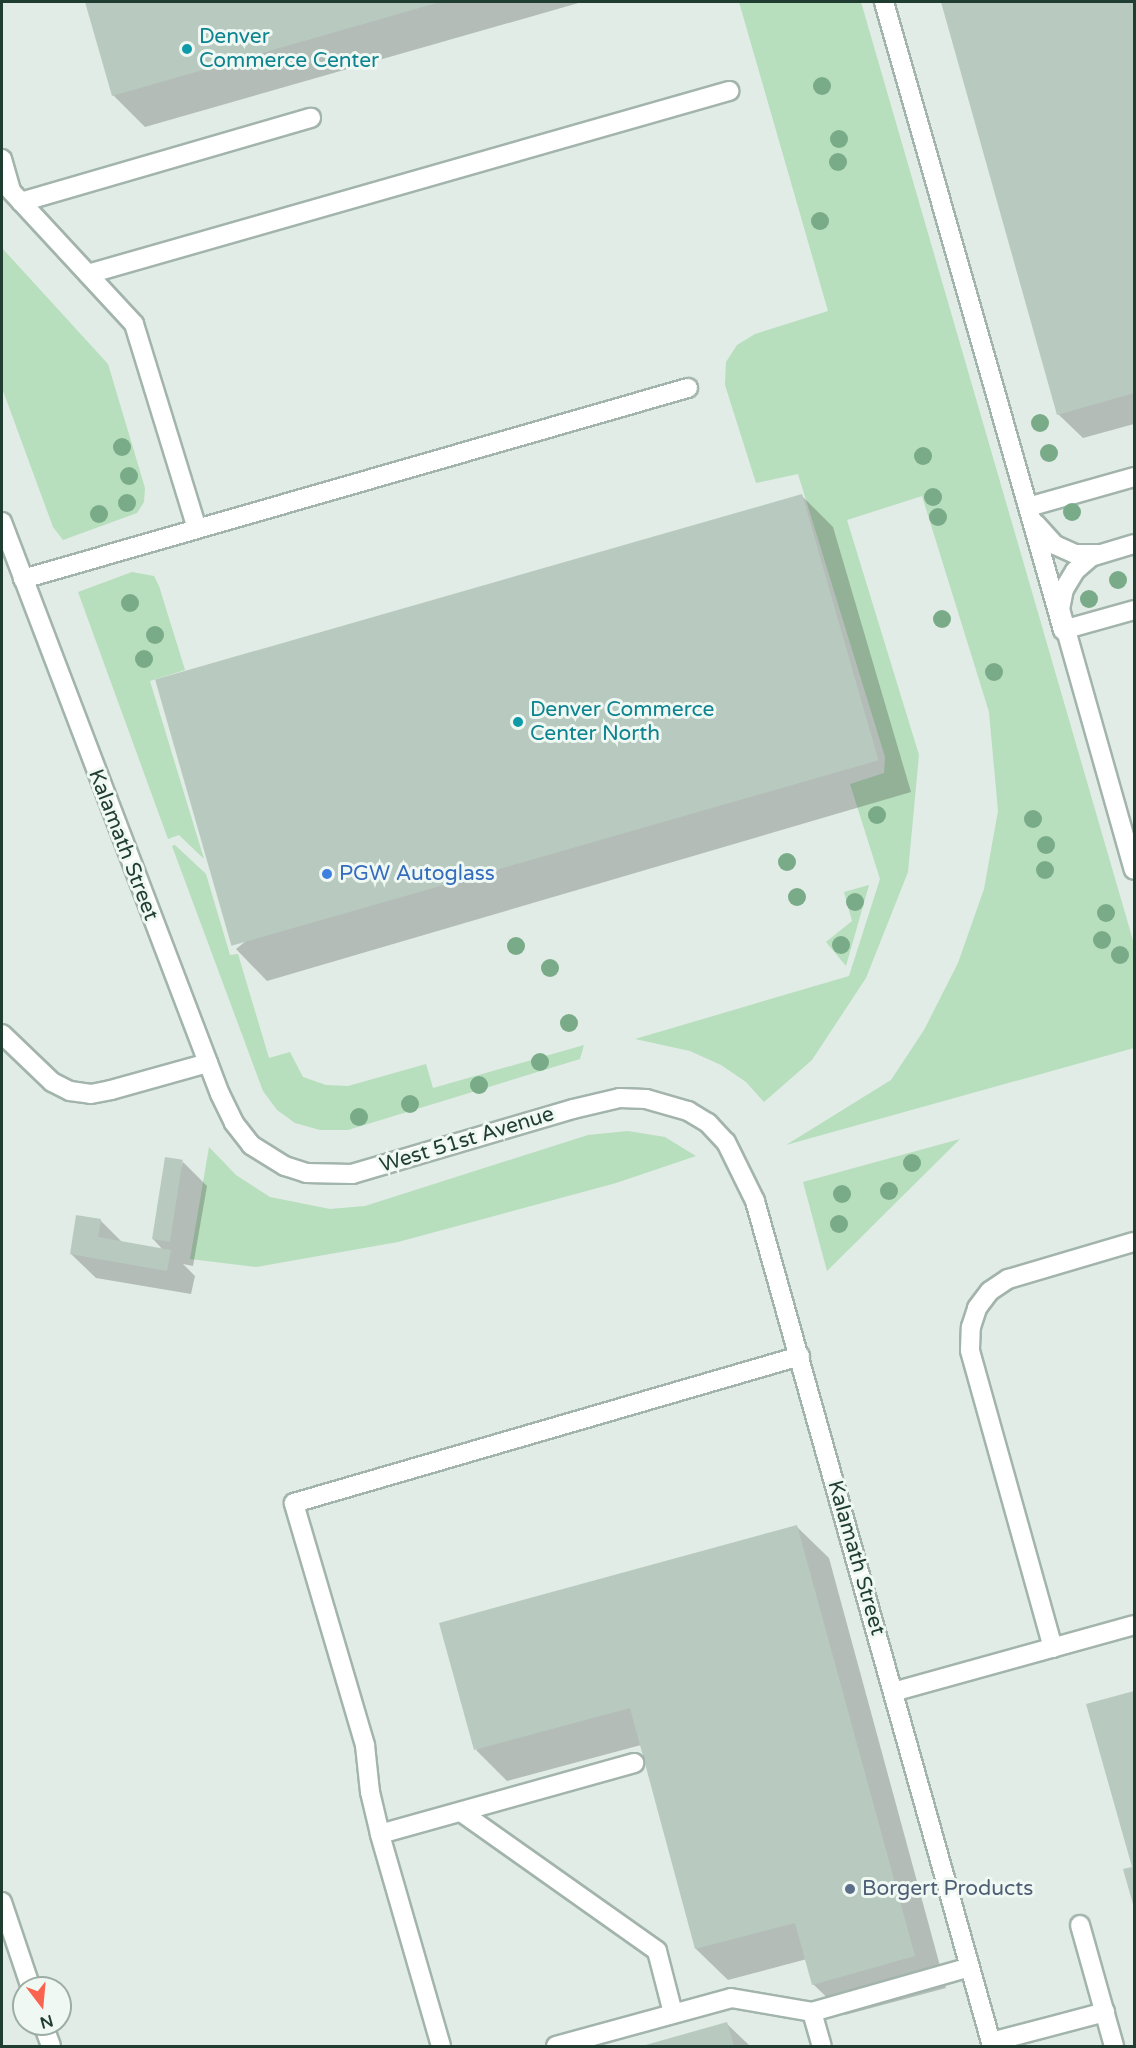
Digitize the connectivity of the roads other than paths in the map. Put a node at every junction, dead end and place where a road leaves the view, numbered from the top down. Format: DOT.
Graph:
graph roads {
  1 [pos="884,2"];
  2 [pos="729,91"];
  3 [pos="311,118"];
  4 [pos="2,159"];
  5 [pos="21,202"];
  6 [pos="88,274"];
  7 [pos="688,388"];
  8 [pos="1134,477"];
  9 [pos="1029,510"];
  10 [pos="2,522"];
  11 [pos="197,529"];
  12 [pos="1134,543"];
  13 [pos="1103,553"];
  14 [pos="22,579"];
  15 [pos="1134,610"];
  16 [pos="1063,630"];
  17 [pos="1134,870"];
  18 [pos="2,1034"];
  19 [pos="208,1063"];
  20 [pos="669,1103"];
  21 [pos="266,1156"];
  22 [pos="1134,1242"];
  23 [pos="800,1356"];
  24 [pos="1134,1625"];
  25 [pos="1053,1648"];
  26 [pos="893,1692"];
  27 [pos="634,1763"];
  28 [pos="461,1812"];
  29 [pos="380,1834"];
  30 [pos="2,1902"];
  31 [pos="1080,1925"];
  32 [pos="970,1967"];
  33 [pos="27,1976"];
  34 [pos="812,2012"];
  35 [pos="1105,2012"];
  36 [pos="673,2013"];
  37 [pos="992,2044"];
  38 [pos="441,2046"];
  39 [pos="556,2046"];
  40 [pos="822,2046"];
  41 [pos="1114,2046"];
  1 -- 9 [label="street"];
  2 -- 6 [label="street"];
  3 -- 5 [label="street"];
  4 -- 5 [label="street"];
  5 -- 6 [label="street"];
  6 -- 11 [label="street"];
  7 -- 11 [label="street"];
  8 -- 9 [label="street"];
  9 -- 13 [label="street"];
  9 -- 16 [label="street"];
  10 -- 14 [label="street, Kalamath Street"];
  11 -- 14 [label="street"];
  12 -- 13 [label="street"];
  13 -- 16 [label="street"];
  14 -- 19 [label="street, Kalamath Street"];
  15 -- 16 [label="street"];
  16 -- 17 [label="street"];
  18 -- 19 [label="street"];
  19 -- 21 [label="street, Kalamath Street"];
  20 -- 21 [label="street, West 51st Avenue"];
  20 -- 23 [label="street, Kalamath Street"];
  22 -- 25 [label="street"];
  23 -- 26 [label="street, Kalamath Street"];
  23 -- 29 [label="street"];
  24 -- 25 [label="street"];
  25 -- 26 [label="street"];
  26 -- 32 [label="street, Kalamath Street"];
  27 -- 28 [label="street"];
  28 -- 29 [label="street"];
  28 -- 36 [label="street"];
  29 -- 38 [label="street"];
  30 -- 33 [label="street"];
  31 -- 35 [label="street"];
  32 -- 34 [label="street"];
  32 -- 37 [label="street, Kalamath Street"];
  34 -- 36 [label="street"];
  34 -- 40 [label="street"];
  35 -- 37 [label="street"];
  35 -- 41 [label="street"];
  36 -- 39 [label="street"];
}
